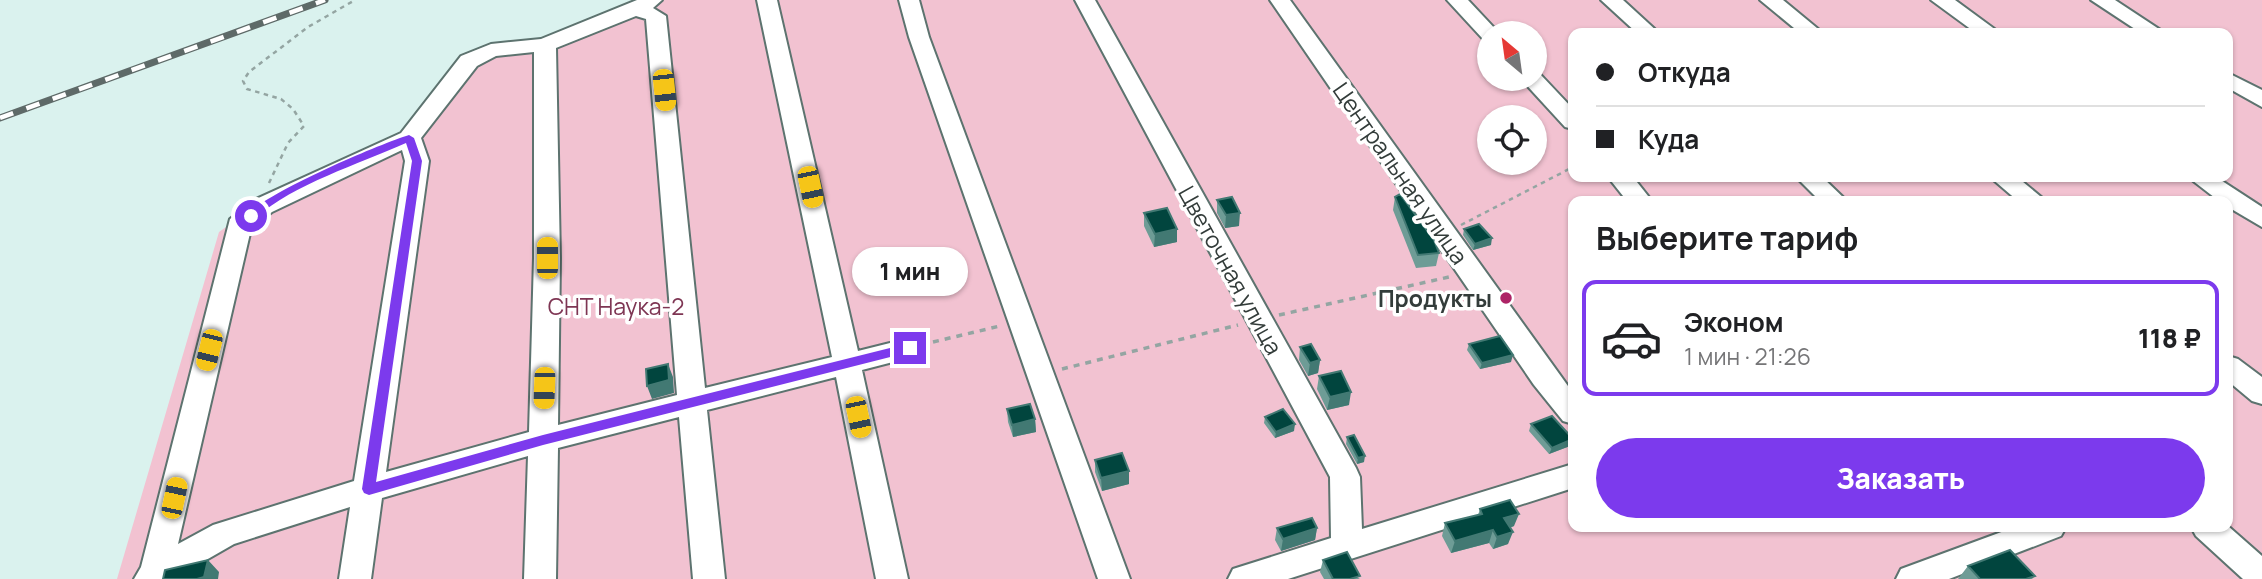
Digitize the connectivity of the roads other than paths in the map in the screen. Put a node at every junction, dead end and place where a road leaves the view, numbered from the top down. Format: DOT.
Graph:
graph roads {
  1 [pos="767,0"];
  2 [pos="909,0"];
  3 [pos="1085,0"];
  4 [pos="1280,0"];
  5 [pos="1457,0"];
  6 [pos="1611,0"];
  7 [pos="1770,0"];
  8 [pos="1941,0"];
  9 [pos="2101,0"];
  10 [pos="644,5"];
  11 [pos="1477,21"];
  12 [pos="1643,28"];
  13 [pos="1806,28"];
  14 [pos="1983,28"];
  15 [pos="2147,28"];
  16 [pos="545,45"];
  17 [pos="2233,82"];
  18 [pos="1543,91"];
  19 [pos="2262,100"];
  20 [pos="1568,117"];
  21 [pos="409,138"];
  22 [pos="1624,182"];
  23 [pos="1814,182"];
  24 [pos="2009,182"];
  25 [pos="2207,182"];
  26 [pos="1636,196"];
  27 [pos="1829,196"];
  28 [pos="2027,196"];
  29 [pos="2228,196"];
  30 [pos="2233,199"];
  31 [pos="2262,219"];
  32 [pos="910,348"];
  33 [pos="847,363"];
  34 [pos="2233,370"];
  35 [pos="2262,393"];
  36 [pos="693,402"];
  37 [pos="1568,406"];
  38 [pos="543,440"];
  39 [pos="1568,478"];
  40 [pos="369,489"];
  41 [pos="2037,532"];
  42 [pos="2213,532"];
  43 [pos="1348,547"];
  44 [pos="154,576"];
  45 [pos="2262,576"];
  46 [pos="355,579"];
  47 [pos="540,579"];
  48 [pos="709,579"];
  49 [pos="892,579"];
  50 [pos="1114,579"];
  51 [pos="1244,579"];
  52 [pos="1912,579"];
  1 -- 33 [label="street"];
  2 -- 50 [label="street"];
  3 -- 43 [label="street, Цветочная улица"];
  4 -- 37 [label="street, Центральная улица"];
  5 -- 11 [label="street"];
  6 -- 12 [label="street"];
  7 -- 13 [label="street"];
  8 -- 14 [label="street"];
  9 -- 15 [label="street"];
  10 -- 16 [label="street"];
  10 -- 36 [label="street"];
  16 -- 21 [label="street"];
  16 -- 38 [label="street"];
  17 -- 19 [label="street"];
  18 -- 20 [label="street"];
  21 -- 40 [label="street"];
  21 -- 44 [label="street"];
  22 -- 26 [label="street"];
  23 -- 27 [label="street"];
  24 -- 28 [label="street"];
  25 -- 29 [label="street"];
  30 -- 31 [label="street"];
  32 -- 33 [label="street"];
  33 -- 36 [label="street"];
  33 -- 49 [label="street"];
  34 -- 35 [label="street"];
  36 -- 38 [label="street"];
  36 -- 48 [label="street"];
  38 -- 40 [label="street"];
  38 -- 47 [label="street"];
  39 -- 43 [label="street"];
  40 -- 44 [label="street"];
  40 -- 46 [label="street"];
  41 -- 52 [label="lane"];
  42 -- 45 [label="street"];
  43 -- 51 [label="street"];
}
